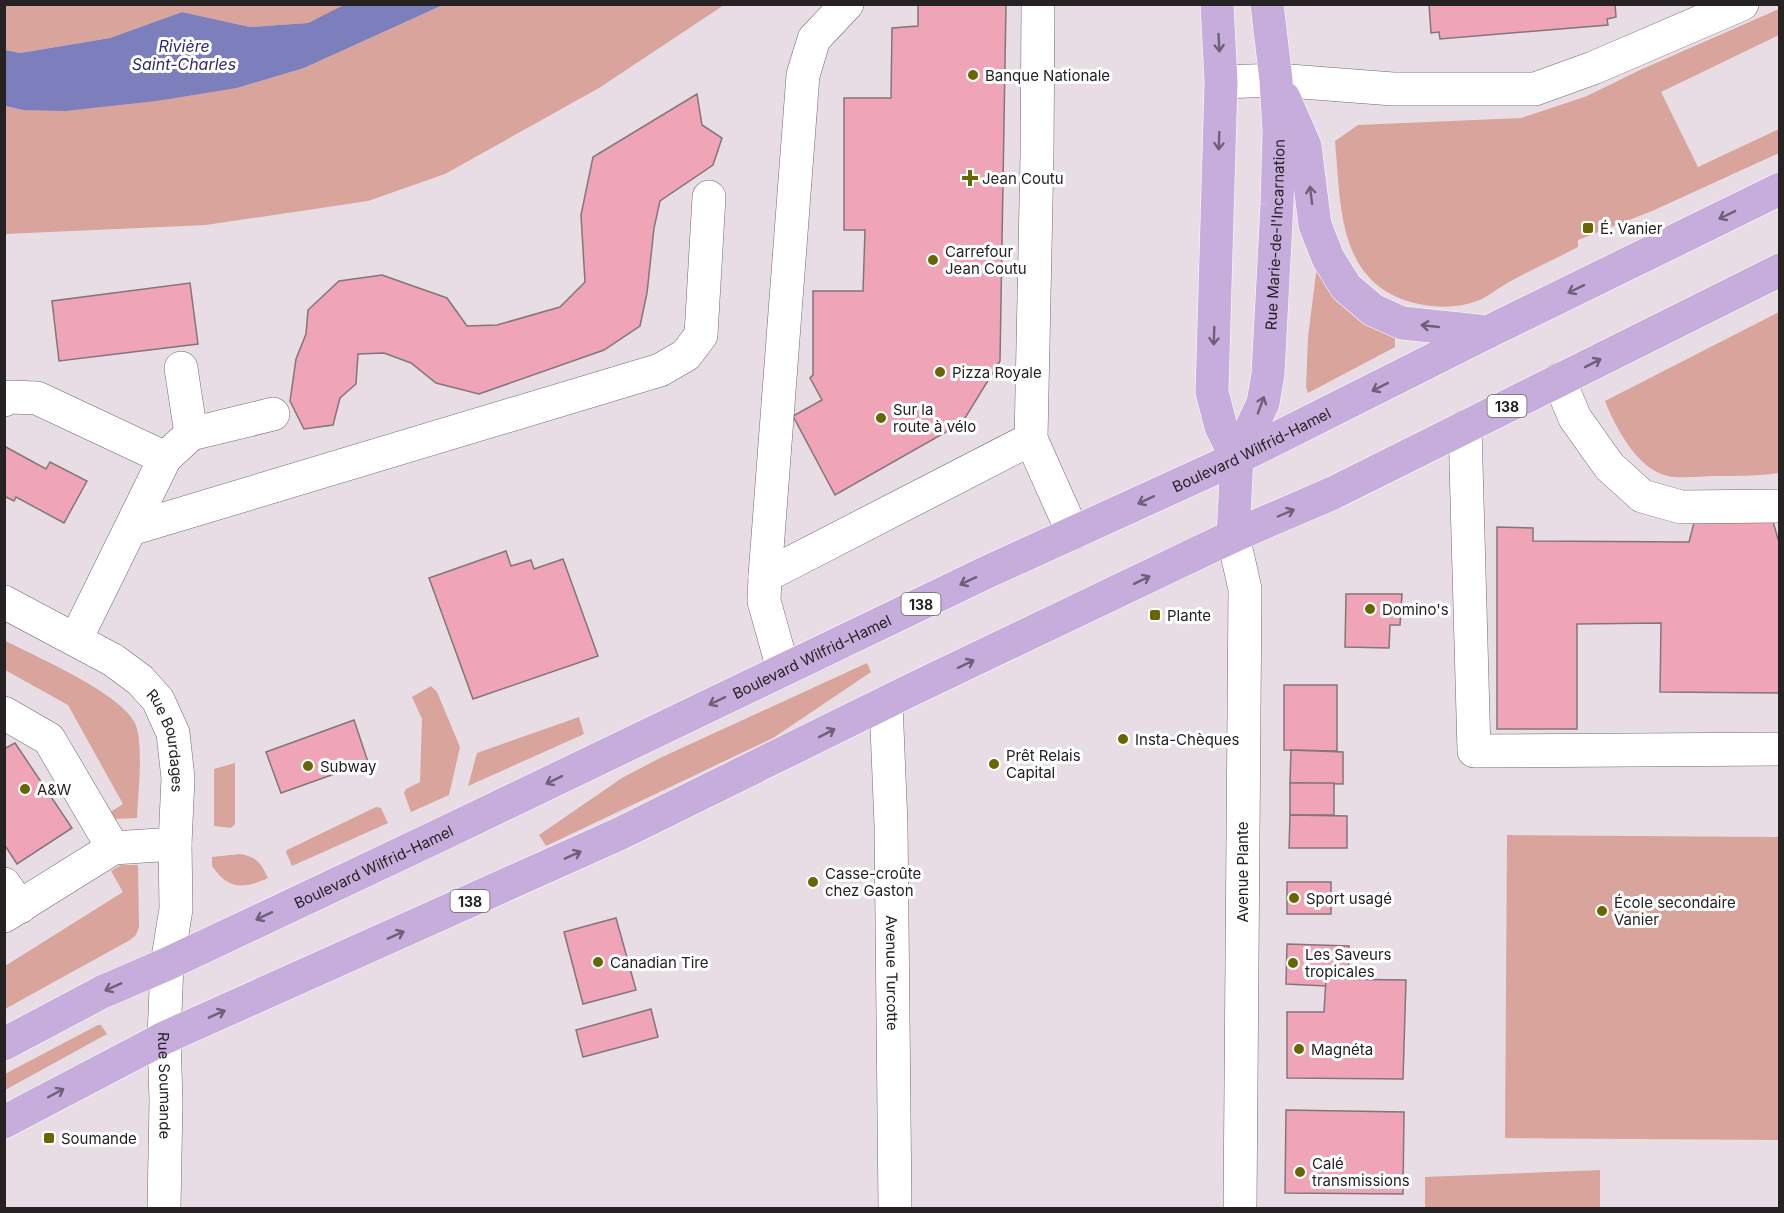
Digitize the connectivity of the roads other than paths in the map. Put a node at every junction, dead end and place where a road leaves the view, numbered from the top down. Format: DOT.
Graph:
graph roads {
  1 [pos="847,4"];
  2 [pos="1038,4"];
  3 [pos="1217,4"];
  4 [pos="1267,4"];
  5 [pos="1743,4"];
  6 [pos="1276,80"];
  7 [pos="1221,82"];
  8 [pos="1779,189"];
  9 [pos="709,197"];
  10 [pos="1779,270"];
  11 [pos="1488,332"];
  12 [pos="181,368"];
  13 [pos="1559,380"];
  14 [pos="4,400"];
  15 [pos="273,414"];
  16 [pos="1465,427"];
  17 [pos="190,434"];
  18 [pos="1031,439"];
  19 [pos="165,458"];
  20 [pos="1237,459"];
  21 [pos="1779,506"];
  22 [pos="131,529"];
  23 [pos="1073,533"];
  24 [pos="1233,536"];
  25 [pos="765,576"];
  26 [pos="4,602"];
  27 [pos="76,639"];
  28 [pos="783,669"];
  29 [pos="886,703"];
  30 [pos="4,713"];
  31 [pos="1779,749"];
  32 [pos="175,844"];
  33 [pos="113,848"];
  34 [pos="10,902"];
  35 [pos="167,963"];
  36 [pos="164,1038"];
  37 [pos="4,1044"];
  38 [pos="4,1122"];
  39 [pos="164,1209"];
  40 [pos="895,1209"];
  41 [pos="1240,1209"];
  1 -- 25 [label="street"];
  2 -- 18 [label="street"];
  3 -- 7 [label="main road, Rue Marie-de-l'Incarnation, one-way"];
  4 -- 6 [label="main road, Rue Marie-de-l'Incarnation"];
  5 -- 6 [label="street"];
  6 -- 7 [label="street"];
  11 -- 6 [label="main road, one-way"];
  20 -- 6 [label="main road, Rue Marie-de-l'Incarnation, one-way"];
  7 -- 20 [label="main road, Rue Marie-de-l'Incarnation, one-way"];
  8 -- 11 [label="main road, Boulevard Wilfrid-Hamel / 138, one-way"];
  9 -- 22 [label="street"];
  13 -- 10 [label="main road, 138, one-way"];
  11 -- 20 [label="main road, Boulevard Wilfrid-Hamel / 138, one-way"];
  12 -- 17 [label="street"];
  13 -- 16 [label="main road, 138"];
  13 -- 21 [label="street"];
  14 -- 19 [label="street"];
  15 -- 17 [label="street"];
  24 -- 16 [label="main road, 138, one-way"];
  16 -- 31 [label="street"];
  17 -- 19 [label="street"];
  18 -- 23 [label="street"];
  18 -- 25 [label="street"];
  19 -- 22 [label="street"];
  20 -- 23 [label="main road, Boulevard Wilfrid-Hamel / 138, one-way"];
  20 -- 24 [label="main road, Rue Marie-de-l'Incarnation"];
  22 -- 27 [label="street"];
  23 -- 28 [label="main road, Boulevard Wilfrid-Hamel / 138, one-way"];
  29 -- 24 [label="main road, 138, one-way"];
  24 -- 41 [label="street, Avenue Plante"];
  25 -- 28 [label="street"];
  26 -- 27 [label="street, Rue Bourdages"];
  27 -- 32 [label="street, Rue Bourdages"];
  28 -- 35 [label="main road, Boulevard Wilfrid-Hamel / 138, one-way"];
  36 -- 29 [label="main road, 138, one-way"];
  29 -- 40 [label="street, Avenue Turcotte"];
  30 -- 33 [label="street"];
  32 -- 33 [label="street"];
  32 -- 35 [label="street, Rue Bourdages"];
  33 -- 34 [label="street"];
  35 -- 36 [label="street, Rue Soumande"];
  35 -- 37 [label="main road, Boulevard Wilfrid-Hamel / 138, one-way"];
  38 -- 36 [label="main road, 138, one-way"];
  36 -- 39 [label="street, Rue Soumande"];
}
